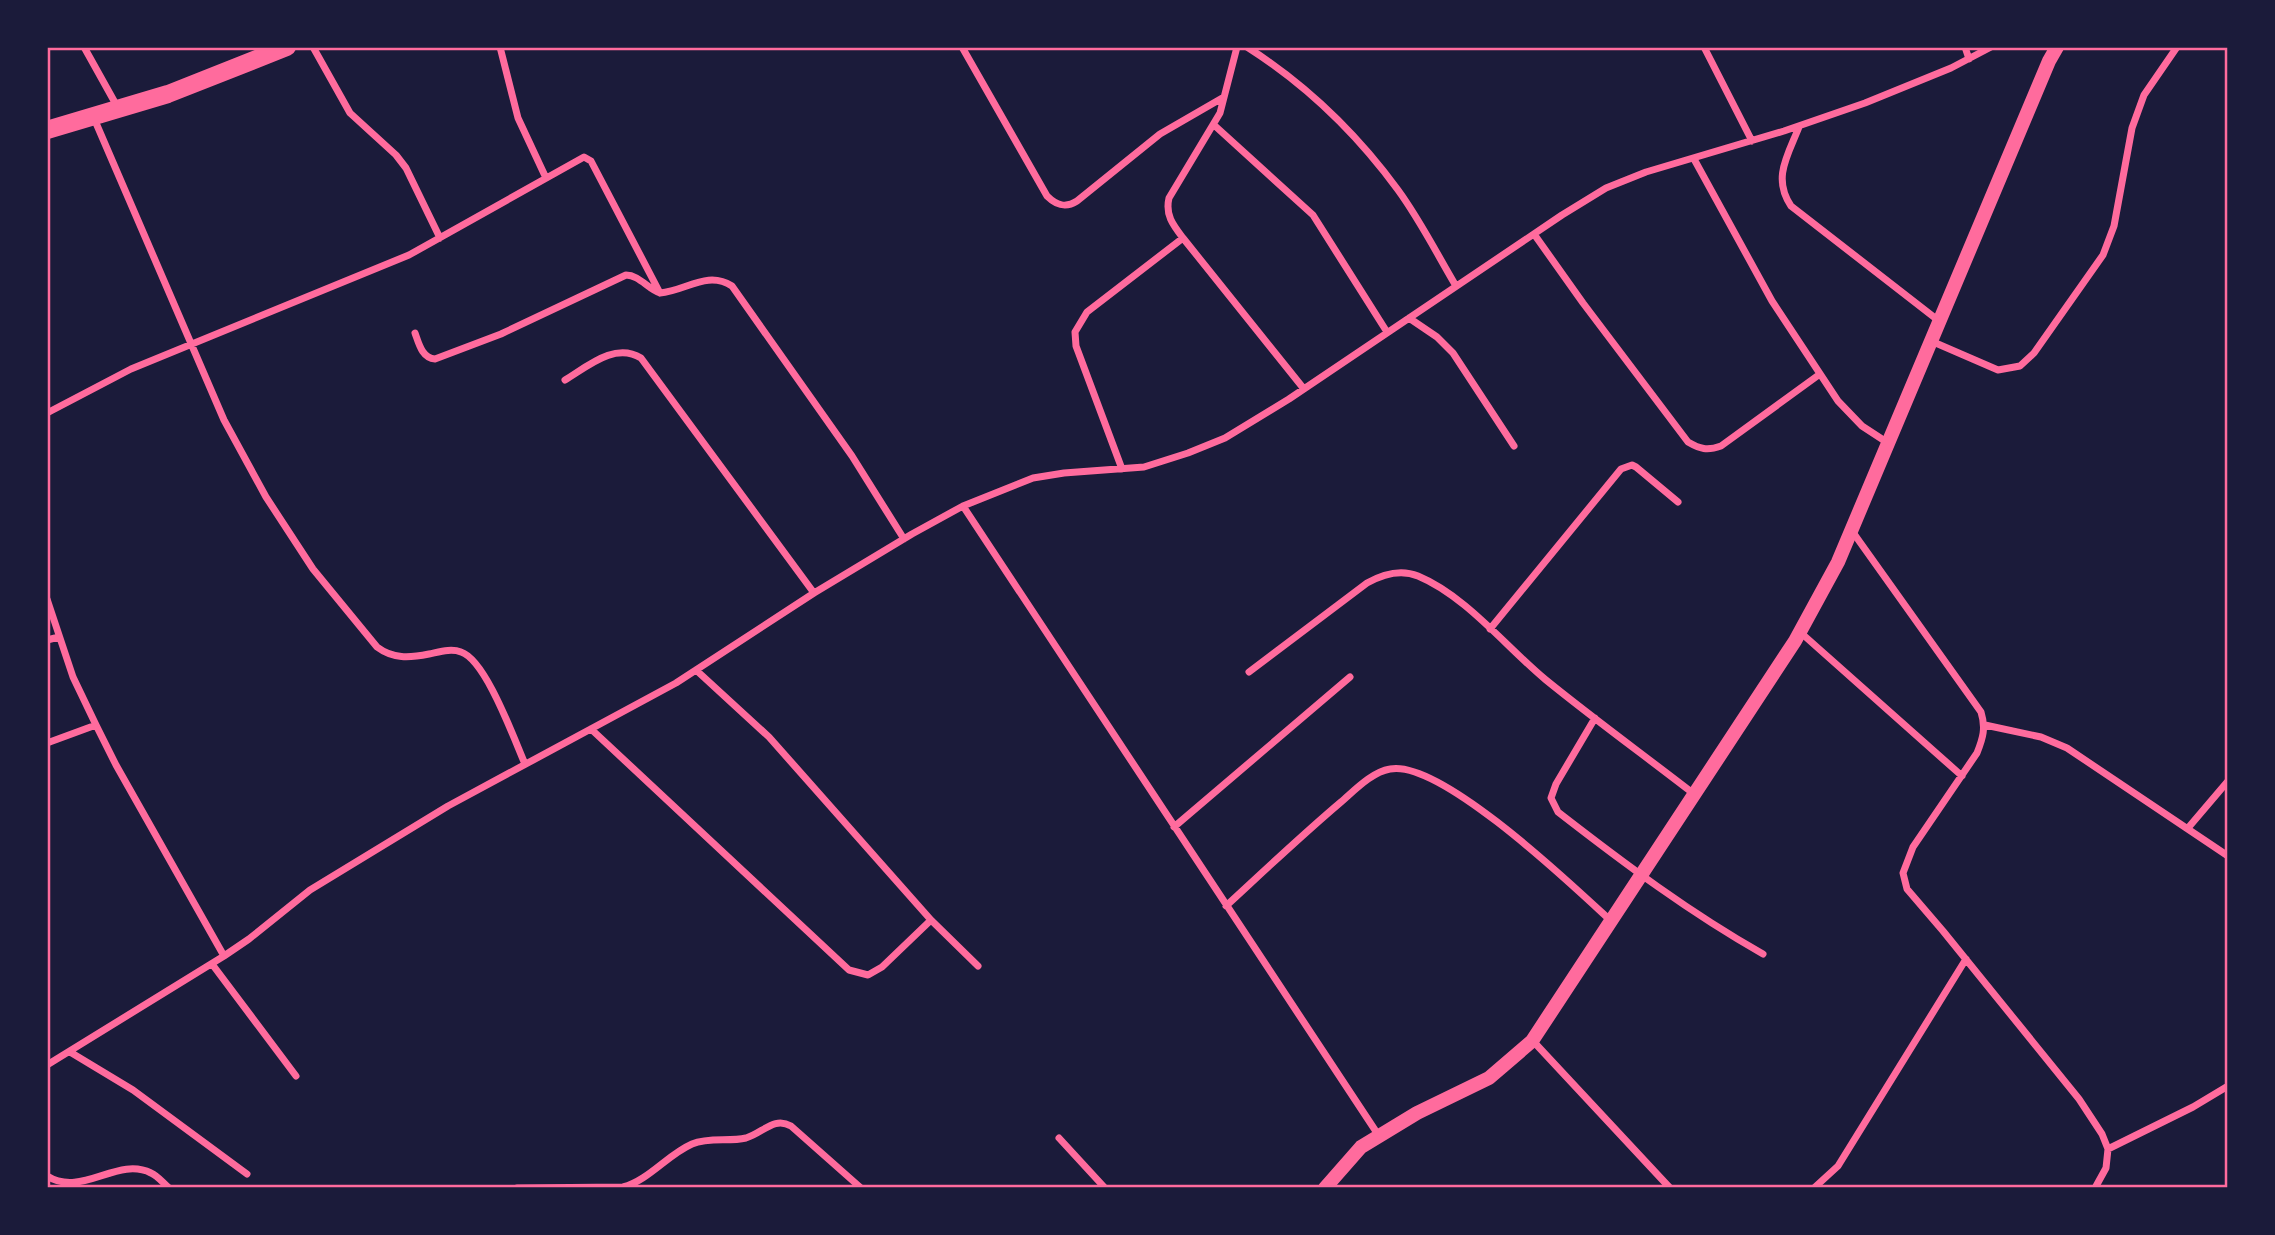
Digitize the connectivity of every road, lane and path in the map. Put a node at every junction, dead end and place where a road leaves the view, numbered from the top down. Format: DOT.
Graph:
graph roads {
  1 [pos="84,47"];
  2 [pos="287,47"];
  3 [pos="313,47"];
  4 [pos="500,47"];
  5 [pos="962,47"];
  6 [pos="1237,47"];
  7 [pos="1247,47"];
  8 [pos="1704,47"];
  9 [pos="1965,47"];
  10 [pos="1991,47"];
  11 [pos="2057,47"];
  12 [pos="2177,47"];
  13 [pos="1969,59"];
  14 [pos="1224,97"];
  15 [pos="118,109"];
  16 [pos="93,117"];
  17 [pos="1214,124"];
  18 [pos="1799,127"];
  19 [pos="47,130"];
  20 [pos="1752,141"];
  21 [pos="1694,159"];
  22 [pos="546,178"];
  23 [pos="1534,234"];
  24 [pos="440,238"];
  25 [pos="1183,238"];
  26 [pos="1456,286"];
  27 [pos="660,293"];
  28 [pos="1409,318"];
  29 [pos="1939,322"];
  30 [pos="1387,332"];
  31 [pos="415,333"];
  32 [pos="1931,341"];
  33 [pos="191,344"];
  34 [pos="1820,374"];
  35 [pos="565,380"];
  36 [pos="1304,389"];
  37 [pos="47,413"];
  38 [pos="1888,443"];
  39 [pos="1514,446"];
  40 [pos="1122,469"];
  41 [pos="1678,502"];
  42 [pos="963,506"];
  43 [pos="1852,531"];
  44 [pos="904,538"];
  45 [pos="814,593"];
  46 [pos="47,599"];
  47 [pos="1490,629"];
  48 [pos="1800,632"];
  49 [pos="60,637"];
  50 [pos="47,640"];
  51 [pos="696,670"];
  52 [pos="1249,672"];
  53 [pos="1350,677"];
  54 [pos="1595,718"];
  55 [pos="96,725"];
  56 [pos="1985,725"];
  57 [pos="591,729"];
  58 [pos="47,743"];
  59 [pos="524,764"];
  60 [pos="1962,776"];
  61 [pos="2228,780"];
  62 [pos="1695,795"];
  63 [pos="1174,827"];
  64 [pos="2188,828"];
  65 [pos="2228,856"];
  66 [pos="1641,876"];
  67 [pos="1226,906"];
  68 [pos="931,920"];
  69 [pos="1611,921"];
  70 [pos="1763,954"];
  71 [pos="225,956"];
  72 [pos="1966,959"];
  73 [pos="212,964"];
  74 [pos="978,966"];
  75 [pos="1532,1041"];
  76 [pos="70,1052"];
  77 [pos="47,1065"];
  78 [pos="296,1076"];
  79 [pos="2228,1086"];
  80 [pos="1379,1136"];
  81 [pos="1059,1138"];
  82 [pos="2108,1149"];
  83 [pos="247,1174"];
  84 [pos="47,1176"];
  85 [pos="169,1188"];
  86 [pos="517,1188"];
  87 [pos="860,1188"];
  88 [pos="1105,1188"];
  89 [pos="1325,1188"];
  90 [pos="1670,1188"];
  91 [pos="1814,1188"];
  92 [pos="2095,1188"];
  1 -- 15 [label="street"];
  2 -- 15 [label="main road"];
  3 -- 24 [label="street"];
  4 -- 22 [label="street"];
  5 -- 14 [label="street"];
  6 -- 14 [label="street"];
  7 -- 26 [label="street"];
  8 -- 20 [label="street"];
  9 -- 13 [label="street"];
  10 -- 13 [label="street"];
  11 -- 29 [label="main road"];
  12 -- 32 [label="street"];
  13 -- 18 [label="street"];
  14 -- 17 [label="street"];
  15 -- 16 [label="main road"];
  16 -- 19 [label="main road"];
  16 -- 33 [label="street"];
  17 -- 25 [label="street"];
  17 -- 30 [label="street"];
  18 -- 20 [label="street"];
  18 -- 29 [label="street"];
  20 -- 21 [label="street"];
  21 -- 23 [label="street"];
  21 -- 34 [label="street"];
  22 -- 24 [label="street"];
  22 -- 27 [label="street"];
  23 -- 26 [label="street"];
  23 -- 34 [label="street"];
  24 -- 33 [label="street"];
  25 -- 36 [label="street"];
  25 -- 40 [label="street"];
  26 -- 28 [label="street"];
  27 -- 31 [label="street"];
  27 -- 44 [label="street"];
  28 -- 30 [label="street"];
  28 -- 39 [label="street"];
  29 -- 32 [label="main road"];
  30 -- 36 [label="street"];
  32 -- 38 [label="main road"];
  33 -- 37 [label="street"];
  33 -- 59 [label="street"];
  34 -- 38 [label="street"];
  35 -- 45 [label="street"];
  36 -- 40 [label="street"];
  38 -- 43 [label="main road"];
  40 -- 42 [label="street"];
  41 -- 47 [label="street"];
  42 -- 44 [label="street"];
  42 -- 63 [label="street"];
  43 -- 48 [label="main road"];
  43 -- 56 [label="street"];
  44 -- 45 [label="street"];
  45 -- 51 [label="street"];
  46 -- 49 [label="street"];
  47 -- 52 [label="street"];
  47 -- 54 [label="street"];
  48 -- 60 [label="street"];
  48 -- 62 [label="main road"];
  49 -- 50 [label="street"];
  49 -- 55 [label="street"];
  51 -- 57 [label="street"];
  51 -- 68 [label="street"];
  53 -- 63 [label="street"];
  54 -- 62 [label="street"];
  54 -- 66 [label="street"];
  55 -- 58 [label="street"];
  55 -- 71 [label="street"];
  56 -- 60 [label="street"];
  56 -- 64 [label="street"];
  57 -- 59 [label="street"];
  57 -- 68 [label="street"];
  59 -- 71 [label="street"];
  60 -- 72 [label="street"];
  61 -- 64 [label="street"];
  62 -- 66 [label="main road"];
  63 -- 67 [label="street"];
  64 -- 65 [label="street"];
  66 -- 69 [label="main road"];
  66 -- 70 [label="street"];
  67 -- 69 [label="street"];
  67 -- 80 [label="street"];
  68 -- 74 [label="street"];
  69 -- 75 [label="main road"];
  71 -- 73 [label="street"];
  72 -- 82 [label="street"];
  72 -- 91 [label="street"];
  73 -- 76 [label="street"];
  73 -- 78 [label="street"];
  75 -- 80 [label="main road"];
  75 -- 90 [label="street"];
  76 -- 77 [label="street"];
  76 -- 83 [label="street"];
  79 -- 82 [label="street"];
  80 -- 89 [label="main road"];
  81 -- 88 [label="street"];
  82 -- 92 [label="street"];
  84 -- 85 [label="street"];
  86 -- 87 [label="street"];
}
